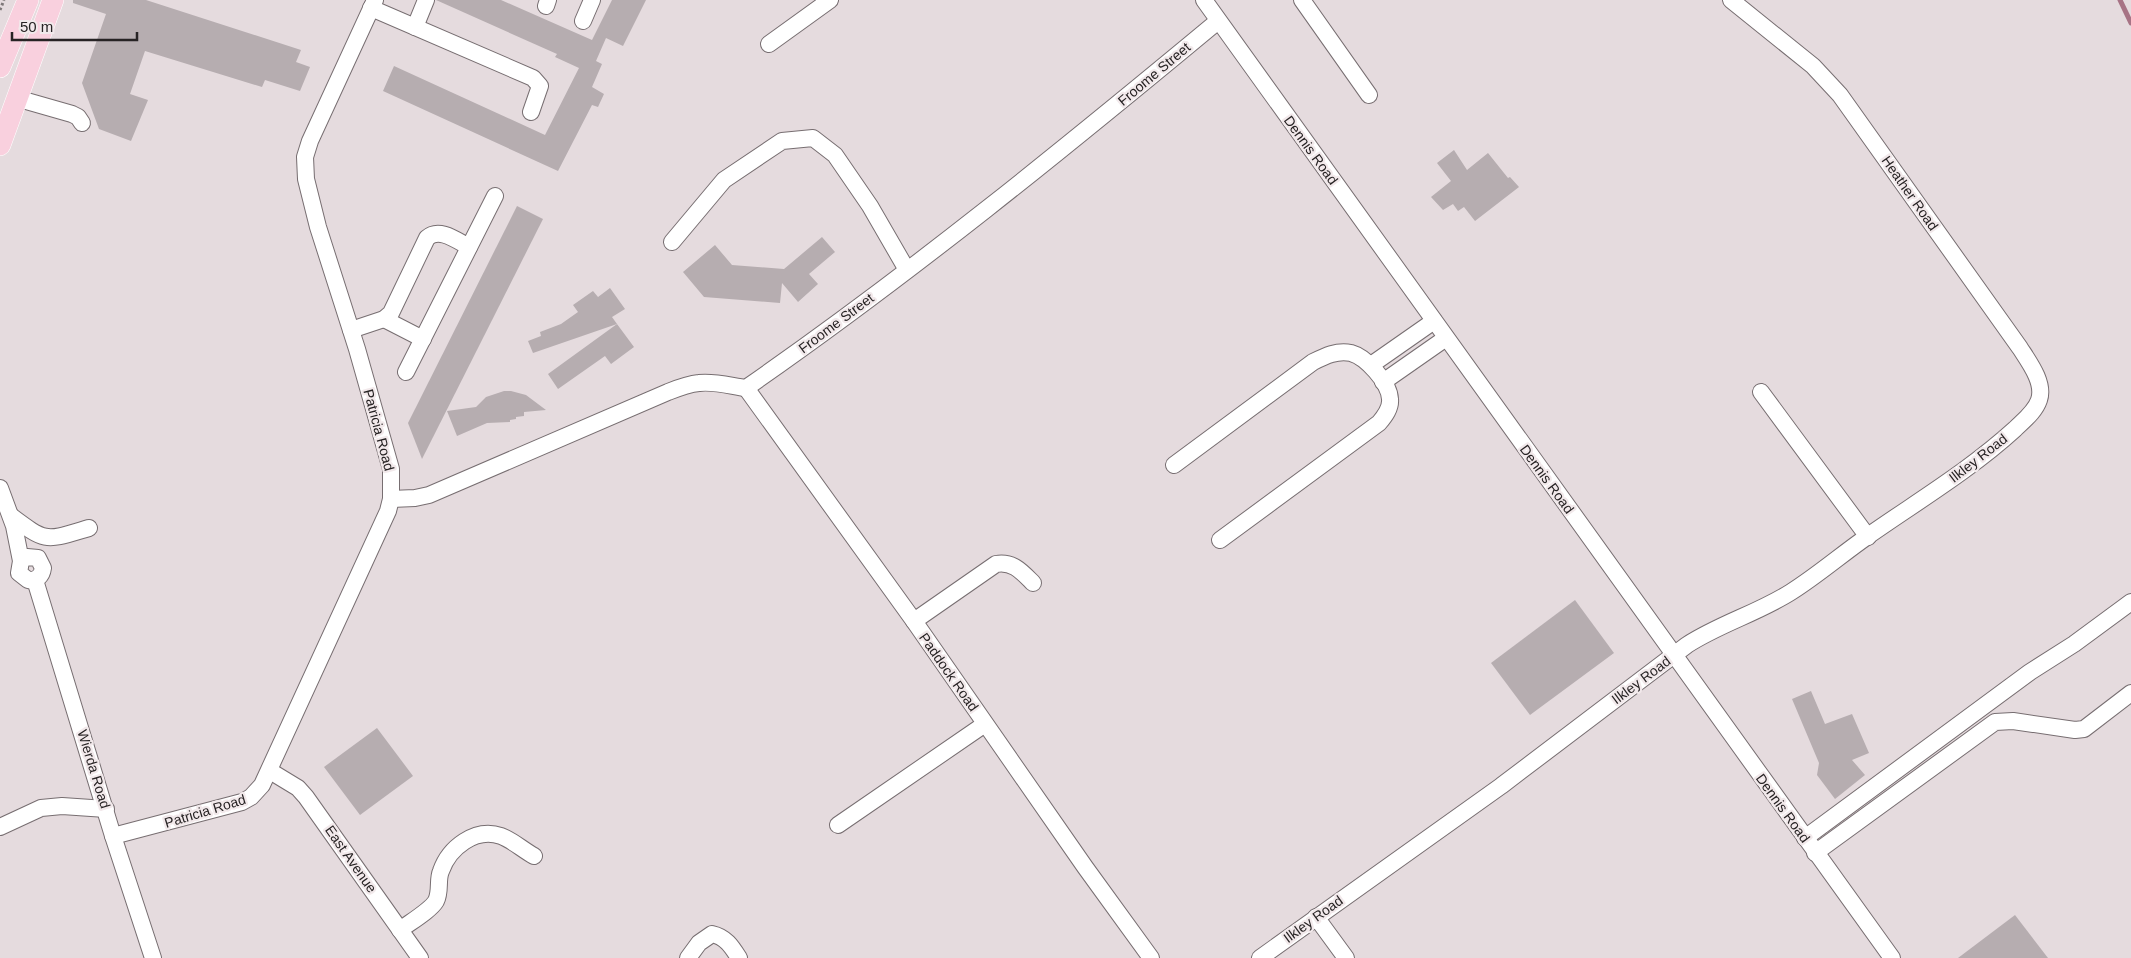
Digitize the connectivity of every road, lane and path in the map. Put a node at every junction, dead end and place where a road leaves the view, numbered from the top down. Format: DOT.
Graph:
graph roads {
  1 [pos="4,0"];
  2 [pos="28,0"];
  3 [pos="53,0"];
  4 [pos="426,0"];
  5 [pos="592,0"];
  6 [pos="830,0"];
  7 [pos="1302,0"];
  8 [pos="1731,0"];
  9 [pos="1206,1"];
  10 [pos="373,4"];
  11 [pos="0,10"];
  12 [pos="583,21"];
  13 [pos="1218,21"];
  14 [pos="415,27"];
  15 [pos="769,44"];
  16 [pos="0,67"];
  17 [pos="1369,96"];
  18 [pos="16,98"];
  19 [pos="531,112"];
  20 [pos="82,124"];
  21 [pos="0,145"];
  22 [pos="496,196"];
  23 [pos="672,242"];
  24 [pos="469,247"];
  25 [pos="907,270"];
  26 [pos="384,319"];
  27 [pos="1434,321"];
  28 [pos="351,330"];
  29 [pos="1446,338"];
  30 [pos="423,340"];
  31 [pos="1371,365"];
  32 [pos="406,372"];
  33 [pos="1383,382"];
  34 [pos="746,388"];
  35 [pos="1761,392"];
  36 [pos="2029,416"];
  37 [pos="1174,465"];
  38 [pos="0,488"];
  39 [pos="391,499"];
  40 [pos="12,521"];
  41 [pos="89,528"];
  42 [pos="1868,536"];
  43 [pos="1220,540"];
  44 [pos="1033,583"];
  45 [pos="2131,602"];
  46 [pos="914,622"];
  47 [pos="1673,656"];
  48 [pos="2131,693"];
  49 [pos="985,724"];
  50 [pos="270,770"];
  51 [pos="106,809"];
  52 [pos="838,825"];
  53 [pos="0,827"];
  54 [pos="113,836"];
  55 [pos="1805,838"];
  56 [pos="1815,853"];
  57 [pos="534,856"];
  58 [pos="1316,917"];
  59 [pos="400,930"];
  60 [pos="153,958"];
  61 [pos="420,958"];
  62 [pos="688,958"];
  63 [pos="739,958"];
  64 [pos="1152,958"];
  65 [pos="1260,958"];
  66 [pos="1346,958"];
  67 [pos="1892,958"];
  1 -- 11 [label="path"];
  2 -- 16 [label="main road"];
  3 -- 18 [label="main road"];
  4 -- 14 [label="street"];
  5 -- 12 [label="street"];
  6 -- 15 [label="street"];
  7 -- 17 [label="street"];
  8 -- 36 [label="street, Heather Road"];
  9 -- 13 [label="street, Dennis Road"];
  10 -- 14 [label="street"];
  10 -- 28 [label="street, Patricia Road"];
  13 -- 25 [label="street, Froome Street"];
  13 -- 27 [label="street, Dennis Road"];
  14 -- 19 [label="street"];
  18 -- 20 [label="street"];
  18 -- 21 [label="main road"];
  22 -- 24 [label="street"];
  23 -- 25 [label="street"];
  24 -- 26 [label="street"];
  24 -- 30 [label="street"];
  25 -- 34 [label="street, Froome Street"];
  26 -- 28 [label="street"];
  26 -- 30 [label="street"];
  27 -- 29 [label="street, Dennis Road"];
  27 -- 31 [label="street"];
  28 -- 39 [label="street, Patricia Road"];
  29 -- 33 [label="street"];
  29 -- 47 [label="street, Dennis Road"];
  30 -- 32 [label="street"];
  31 -- 33 [label="street"];
  31 -- 37 [label="street"];
  33 -- 43 [label="street"];
  34 -- 39 [label="street"];
  34 -- 46 [label="street, Paddock Road"];
  35 -- 42 [label="street"];
  36 -- 42 [label="street, Ilkley Road"];
  38 -- 40 [label="street"];
  39 -- 50 [label="street, Patricia Road"];
  40 -- 41 [label="street"];
  40 -- 51 [label="street, Wierda Road"];
  42 -- 47 [label="street, Ilkley Road"];
  44 -- 46 [label="street"];
  45 -- 55 [label="street"];
  46 -- 49 [label="street, Paddock Road"];
  47 -- 55 [label="street, Dennis Road"];
  47 -- 58 [label="street, Ilkley Road"];
  48 -- 56 [label="street"];
  49 -- 52 [label="street"];
  49 -- 64 [label="street, Paddock Road"];
  50 -- 54 [label="street, Patricia Road"];
  50 -- 59 [label="street, East Avenue"];
  51 -- 53 [label="street"];
  51 -- 54 [label="street, Wierda Road"];
  54 -- 60 [label="street, Wierda Road"];
  55 -- 56 [label="street, Dennis Road"];
  56 -- 67 [label="street, Dennis Road"];
  57 -- 59 [label="street"];
  58 -- 65 [label="street, Ilkley Road"];
  58 -- 66 [label="street"];
  59 -- 61 [label="street, East Avenue"];
  62 -- 63 [label="street"];
}
